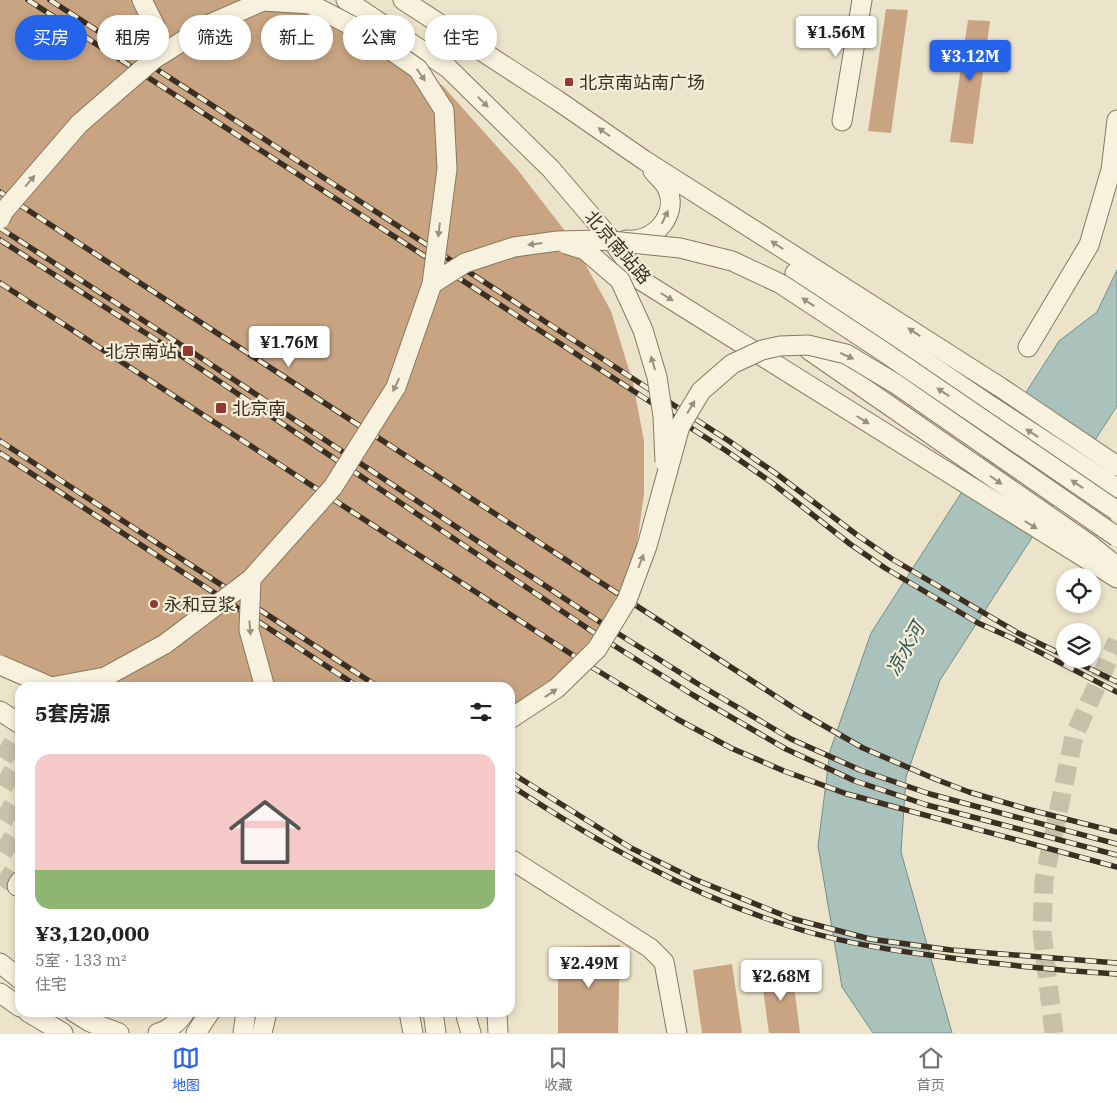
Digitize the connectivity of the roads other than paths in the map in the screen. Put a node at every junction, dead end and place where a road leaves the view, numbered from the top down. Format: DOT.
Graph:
graph roads {
  1 [pos="142,0"];
  2 [pos="346,0"];
  3 [pos="404,0"];
  4 [pos="862,0"];
  5 [pos="150,15"];
  6 [pos="169,50"];
  7 [pos="153,60"];
  8 [pos="1117,120"];
  9 [pos="842,121"];
  10 [pos="644,160"];
  11 [pos="0,219"];
  12 [pos="609,237"];
  13 [pos="558,241"];
  14 [pos="795,273"];
  15 [pos="432,284"];
  16 [pos="1028,347"];
  17 [pos="809,350"];
  18 [pos="1117,466"];
  19 [pos="666,480"];
  20 [pos="1117,488"];
  21 [pos="1117,511"];
  22 [pos="1117,537"];
  23 [pos="1085,551"];
  24 [pos="1117,566"];
  25 [pos="1117,578"];
  26 [pos="251,579"];
  27 [pos="0,665"];
  28 [pos="39,682"];
  29 [pos="78,682"];
  30 [pos="263,682"];
  31 [pos="0,711"];
  32 [pos="515,717"];
  33 [pos="15,721"];
  34 [pos="515,862"];
  35 [pos="0,963"];
  36 [pos="15,975"];
  37 [pos="0,993"];
  38 [pos="15,1004"];
  39 [pos="36,1017"];
  40 [pos="82,1017"];
  41 [pos="181,1017"];
  42 [pos="207,1017"];
  43 [pos="245,1017"];
  44 [pos="265,1017"];
  45 [pos="410,1017"];
  46 [pos="434,1017"];
  47 [pos="467,1017"];
  48 [pos="474,1017"];
  49 [pos="497,1017"];
  50 [pos="63,1033"];
  51 [pos="119,1033"];
  52 [pos="158,1033"];
  53 [pos="196,1033"];
  54 [pos="243,1033"];
  55 [pos="262,1033"];
  56 [pos="413,1033"];
  57 [pos="436,1033"];
  58 [pos="472,1033"];
  59 [pos="498,1033"];
  60 [pos="677,1033"];
  1 -- 5 [label="street"];
  2 -- 12 [label="street, 北京南站路, one-way"];
  10 -- 3 [label="street, one-way"];
  4 -- 9 [label="street"];
  6 -- 15 [label="street, one-way, bridge"];
  11 -- 7 [label="street, one-way, bridge"];
  8 -- 16 [label="street"];
  12 -- 10 [label="street, one-way"];
  18 -- 10 [label="street, one-way"];
  12 -- 23 [label="street, 北京南站路, one-way"];
  13 -- 15 [label="street, one-way, bridge"];
  19 -- 13 [label="street, one-way, bridge"];
  21 -- 13 [label="street, one-way, bridge"];
  20 -- 14 [label="street, one-way"];
  15 -- 26 [label="street, one-way, bridge"];
  17 -- 23 [label="street, one-way"];
  19 -- 22 [label="street, one-way, bridge"];
  32 -- 19 [label="street, one-way, bridge"];
  23 -- 24 [label="street"];
  23 -- 25 [label="street"];
  26 -- 29 [label="street, bridge"];
  26 -- 30 [label="street, one-way, bridge"];
  27 -- 28 [label="street, bridge"];
  31 -- 33 [label="street"];
  34 -- 60 [label="street"];
  35 -- 36 [label="street"];
  37 -- 38 [label="street"];
  39 -- 50 [label="street"];
  40 -- 51 [label="street"];
  41 -- 52 [label="street"];
  42 -- 53 [label="street"];
  43 -- 54 [label="street"];
  44 -- 55 [label="street"];
  45 -- 56 [label="street"];
  46 -- 57 [label="street"];
  47 -- 58 [label="street"];
  48 -- 58 [label="street"];
  49 -- 59 [label="street"];
}
